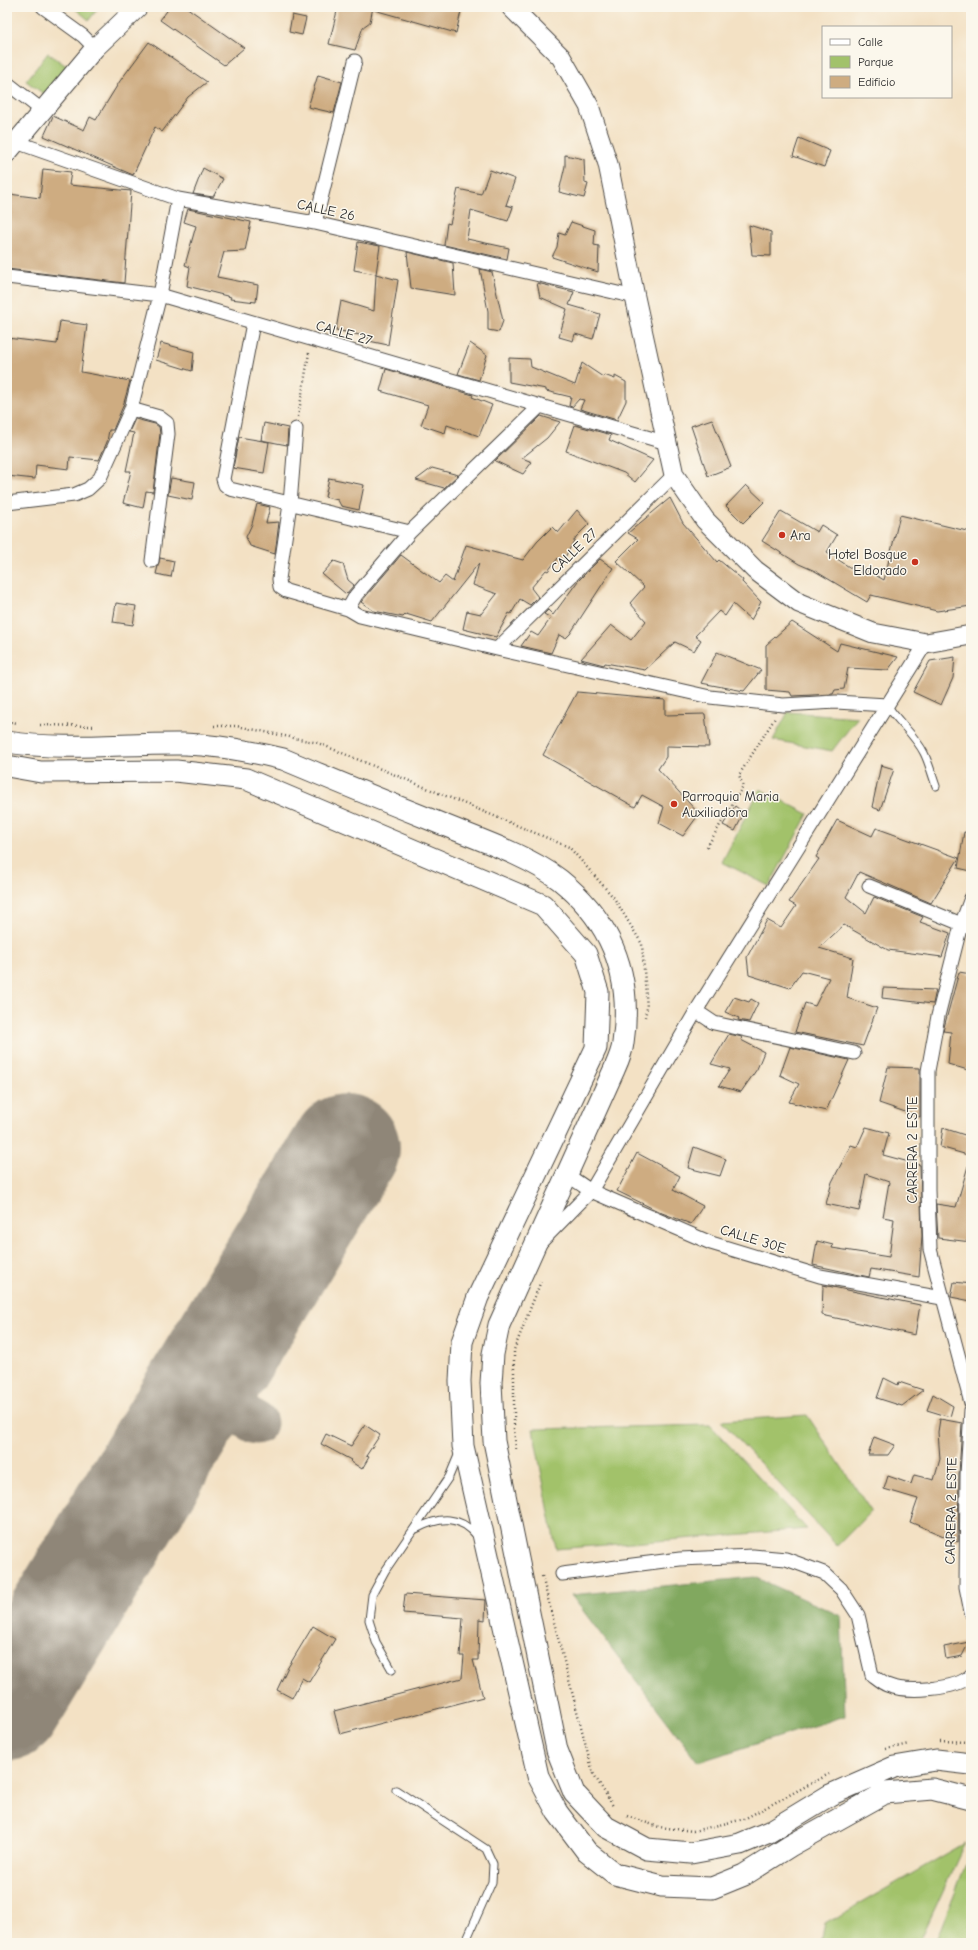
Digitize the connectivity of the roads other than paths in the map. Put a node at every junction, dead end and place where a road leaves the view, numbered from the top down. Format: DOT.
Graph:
graph roads {
  1 [pos="43,7"];
  2 [pos="511,7"];
  3 [pos="133,9"];
  4 [pos="95,48"];
  5 [pos="356,61"];
  6 [pos="7,83"];
  7 [pos="43,111"];
  8 [pos="11,148"];
  9 [pos="178,199"];
  10 [pos="315,223"];
  11 [pos="7,277"];
  12 [pos="160,295"];
  13 [pos="635,297"];
  14 [pos="253,323"];
  15 [pos="540,406"];
  16 [pos="131,410"];
  17 [pos="296,429"];
  18 [pos="667,443"];
  19 [pos="674,475"];
  20 [pos="7,503"];
  21 [pos="290,504"];
  22 [pos="410,532"];
  23 [pos="152,561"];
  24 [pos="348,610"];
  25 [pos="971,635"];
  26 [pos="926,643"];
  27 [pos="497,649"];
  28 [pos="887,705"];
  29 [pos="7,742"];
  30 [pos="7,766"];
  31 [pos="936,786"];
  32 [pos="869,886"];
  33 [pos="971,898"];
  34 [pos="966,926"];
  35 [pos="696,1012"];
  36 [pos="854,1053"];
  37 [pos="566,1174"];
  38 [pos="591,1191"];
  39 [pos="532,1250"];
  40 [pos="942,1298"];
  41 [pos="971,1403"];
  42 [pos="971,1410"];
  43 [pos="463,1446"];
  44 [pos="414,1530"];
  45 [pos="486,1547"];
  46 [pos="562,1574"];
  47 [pos="971,1612"];
  48 [pos="392,1670"];
  49 [pos="971,1675"];
  50 [pos="971,1764"];
  51 [pos="396,1790"];
  52 [pos="971,1799"];
  53 [pos="466,1943"];
  1 -- 4 [label="street"];
  2 -- 13 [label="main road"];
  3 -- 4 [label="main road"];
  4 -- 7 [label="main road"];
  5 -- 10 [label="street"];
  6 -- 7 [label="street"];
  7 -- 8 [label="main road"];
  8 -- 9 [label="street, CALLE 26"];
  9 -- 10 [label="street, CALLE 26"];
  9 -- 12 [label="street"];
  10 -- 13 [label="street, CALLE 26"];
  11 -- 12 [label="street, CALLE 27"];
  12 -- 14 [label="street, CALLE 27"];
  12 -- 16 [label="street"];
  13 -- 18 [label="main road"];
  14 -- 15 [label="street, CALLE 27"];
  14 -- 21 [label="street"];
  15 -- 18 [label="street, CALLE 27"];
  15 -- 22 [label="street"];
  16 -- 20 [label="street"];
  16 -- 23 [label="street"];
  17 -- 21 [label="street"];
  18 -- 19 [label="main road"];
  19 -- 26 [label="main road"];
  19 -- 27 [label="street, CALLE 27"];
  21 -- 22 [label="street"];
  21 -- 24 [label="street"];
  22 -- 24 [label="street"];
  24 -- 27 [label="street"];
  25 -- 26 [label="main road"];
  26 -- 28 [label="street"];
  27 -- 28 [label="street"];
  28 -- 31 [label="lane"];
  28 -- 35 [label="street"];
  29 -- 37 [label="main road"];
  30 -- 43 [label="main road"];
  32 -- 34 [label="street"];
  33 -- 34 [label="street, CARRERA 2 ESTE"];
  34 -- 40 [label="street, CARRERA 2 ESTE"];
  35 -- 36 [label="street"];
  35 -- 38 [label="street"];
  37 -- 38 [label="street, CALLE 30E"];
  37 -- 39 [label="main road"];
  38 -- 39 [label="street"];
  38 -- 40 [label="street, CALLE 30E"];
  39 -- 50 [label="main road"];
  40 -- 41 [label="street, CARRERA 2 ESTE"];
  42 -- 47 [label="street, CARRERA 2 ESTE"];
  43 -- 44 [label="lane"];
  43 -- 45 [label="main road"];
  44 -- 45 [label="lane"];
  44 -- 48 [label="lane"];
  45 -- 52 [label="main road"];
  46 -- 49 [label="street"];
  51 -- 53 [label="lane"];
}
